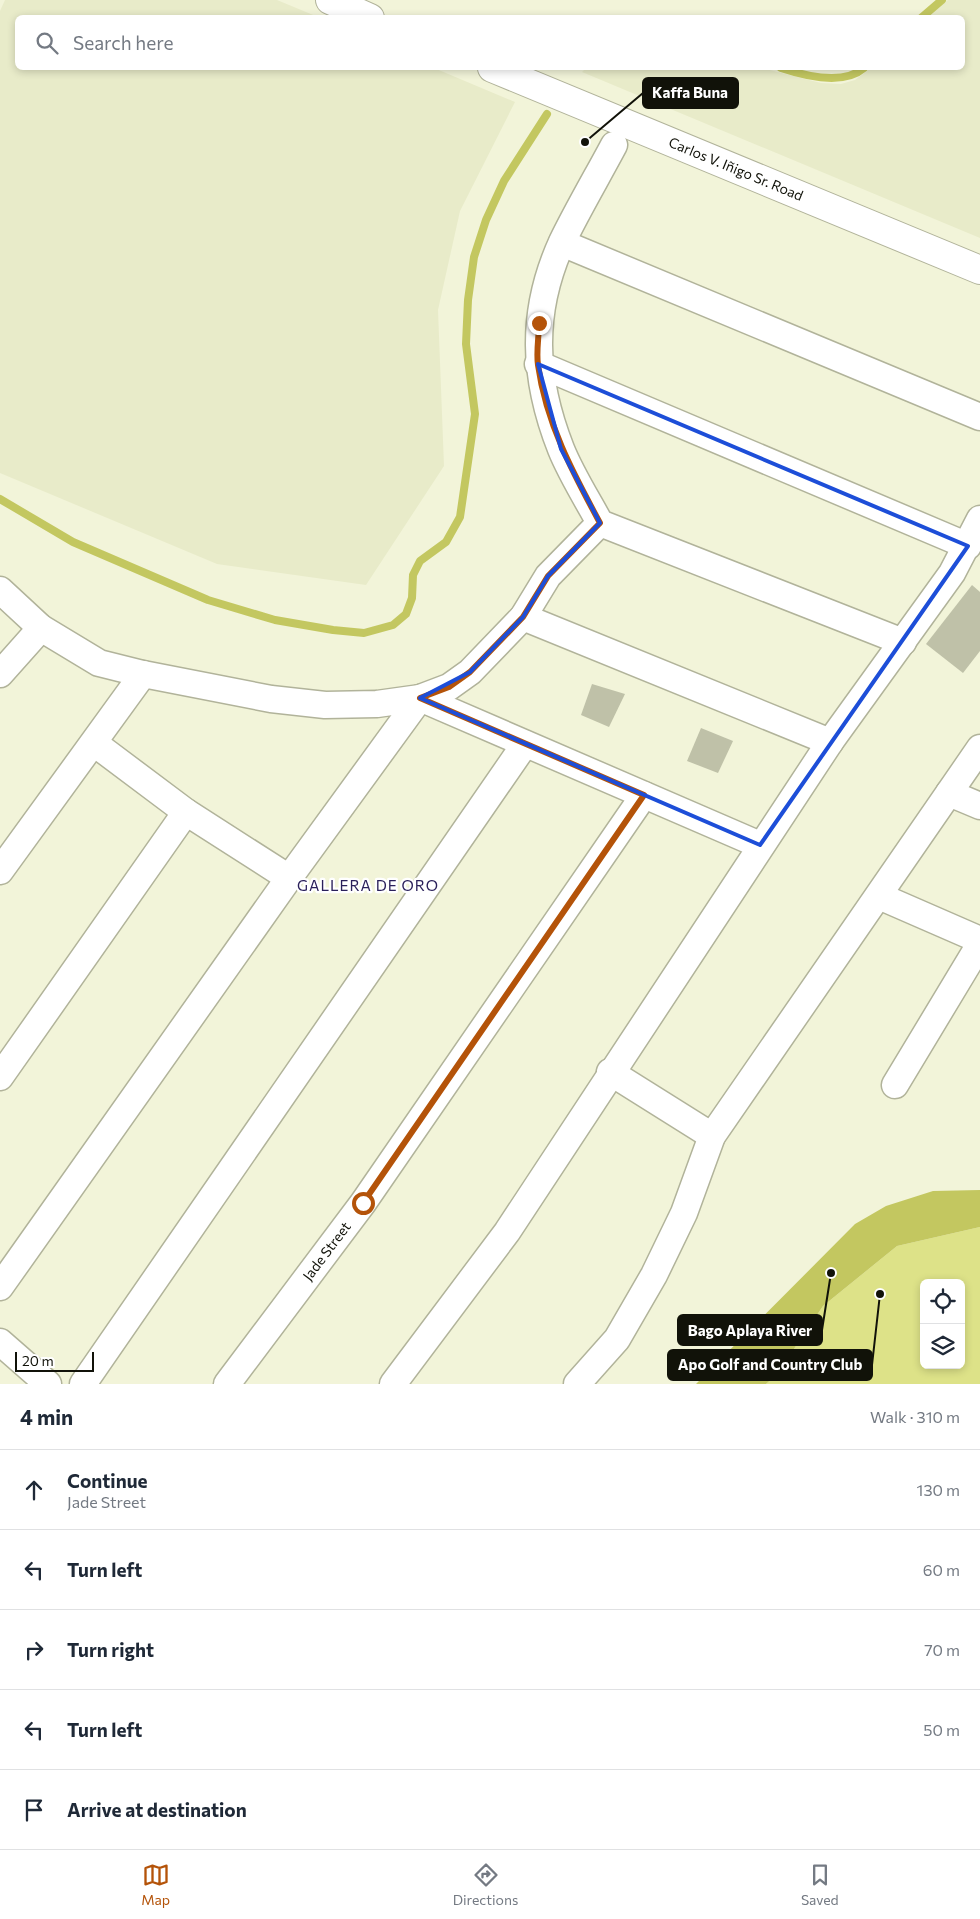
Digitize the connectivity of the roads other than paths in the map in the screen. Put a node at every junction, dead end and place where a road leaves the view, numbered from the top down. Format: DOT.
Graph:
graph roads {
  1 [pos="330,0"];
  2 [pos="363,15"];
  3 [pos="497,70"];
  4 [pos="614,145"];
  5 [pos="562,243"];
  6 [pos="980,270"];
  7 [pos="538,364"];
  8 [pos="980,417"];
  9 [pos="600,523"];
  10 [pos="976,532"];
  11 [pos="0,590"];
  12 [pos="523,617"];
  13 [pos="41,628"];
  14 [pos="903,642"];
  15 [pos="0,674"];
  16 [pos="143,674"];
  17 [pos="420,698"];
  18 [pos="830,742"];
  19 [pos="94,743"];
  20 [pos="525,744"];
  21 [pos="980,748"];
  22 [pos="949,793"];
  23 [pos="644,795"];
  24 [pos="980,806"];
  25 [pos="186,812"];
  26 [pos="760,846"];
  27 [pos="0,871"];
  28 [pos="289,878"];
  29 [pos="879,896"];
  30 [pos="980,942"];
  31 [pos="610,1072"];
  32 [pos="0,1077"];
  33 [pos="895,1085"];
  34 [pos="712,1136"];
  35 [pos="0,1287"];
  36 [pos="0,1342"];
  37 [pos="48,1384"];
  38 [pos="83,1384"];
  39 [pos="227,1384"];
  40 [pos="393,1384"];
  41 [pos="577,1384"];
  1 -- 2 [label="main road"];
  3 -- 6 [label="main road, Carlos V. Iñigo Sr. Road"];
  4 -- 5 [label="street"];
  5 -- 7 [label="street"];
  5 -- 8 [label="street"];
  7 -- 9 [label="street"];
  7 -- 10 [label="street"];
  9 -- 12 [label="street"];
  9 -- 14 [label="street"];
  10 -- 14 [label="street"];
  11 -- 13 [label="street"];
  12 -- 17 [label="street"];
  12 -- 18 [label="street"];
  13 -- 15 [label="street"];
  13 -- 16 [label="street"];
  14 -- 18 [label="street"];
  16 -- 17 [label="street"];
  16 -- 19 [label="street"];
  17 -- 20 [label="street"];
  17 -- 28 [label="street"];
  18 -- 26 [label="street"];
  19 -- 25 [label="street"];
  19 -- 27 [label="street"];
  20 -- 23 [label="street"];
  20 -- 38 [label="street"];
  21 -- 22 [label="street"];
  22 -- 24 [label="street"];
  22 -- 29 [label="street"];
  23 -- 26 [label="street"];
  23 -- 39 [label="street, Jade Street"];
  25 -- 28 [label="street"];
  25 -- 32 [label="street"];
  26 -- 31 [label="street"];
  28 -- 35 [label="street"];
  29 -- 30 [label="street"];
  29 -- 34 [label="street"];
  30 -- 33 [label="street"];
  31 -- 34 [label="street"];
  31 -- 40 [label="street"];
  34 -- 41 [label="street"];
  36 -- 37 [label="street"];
}
